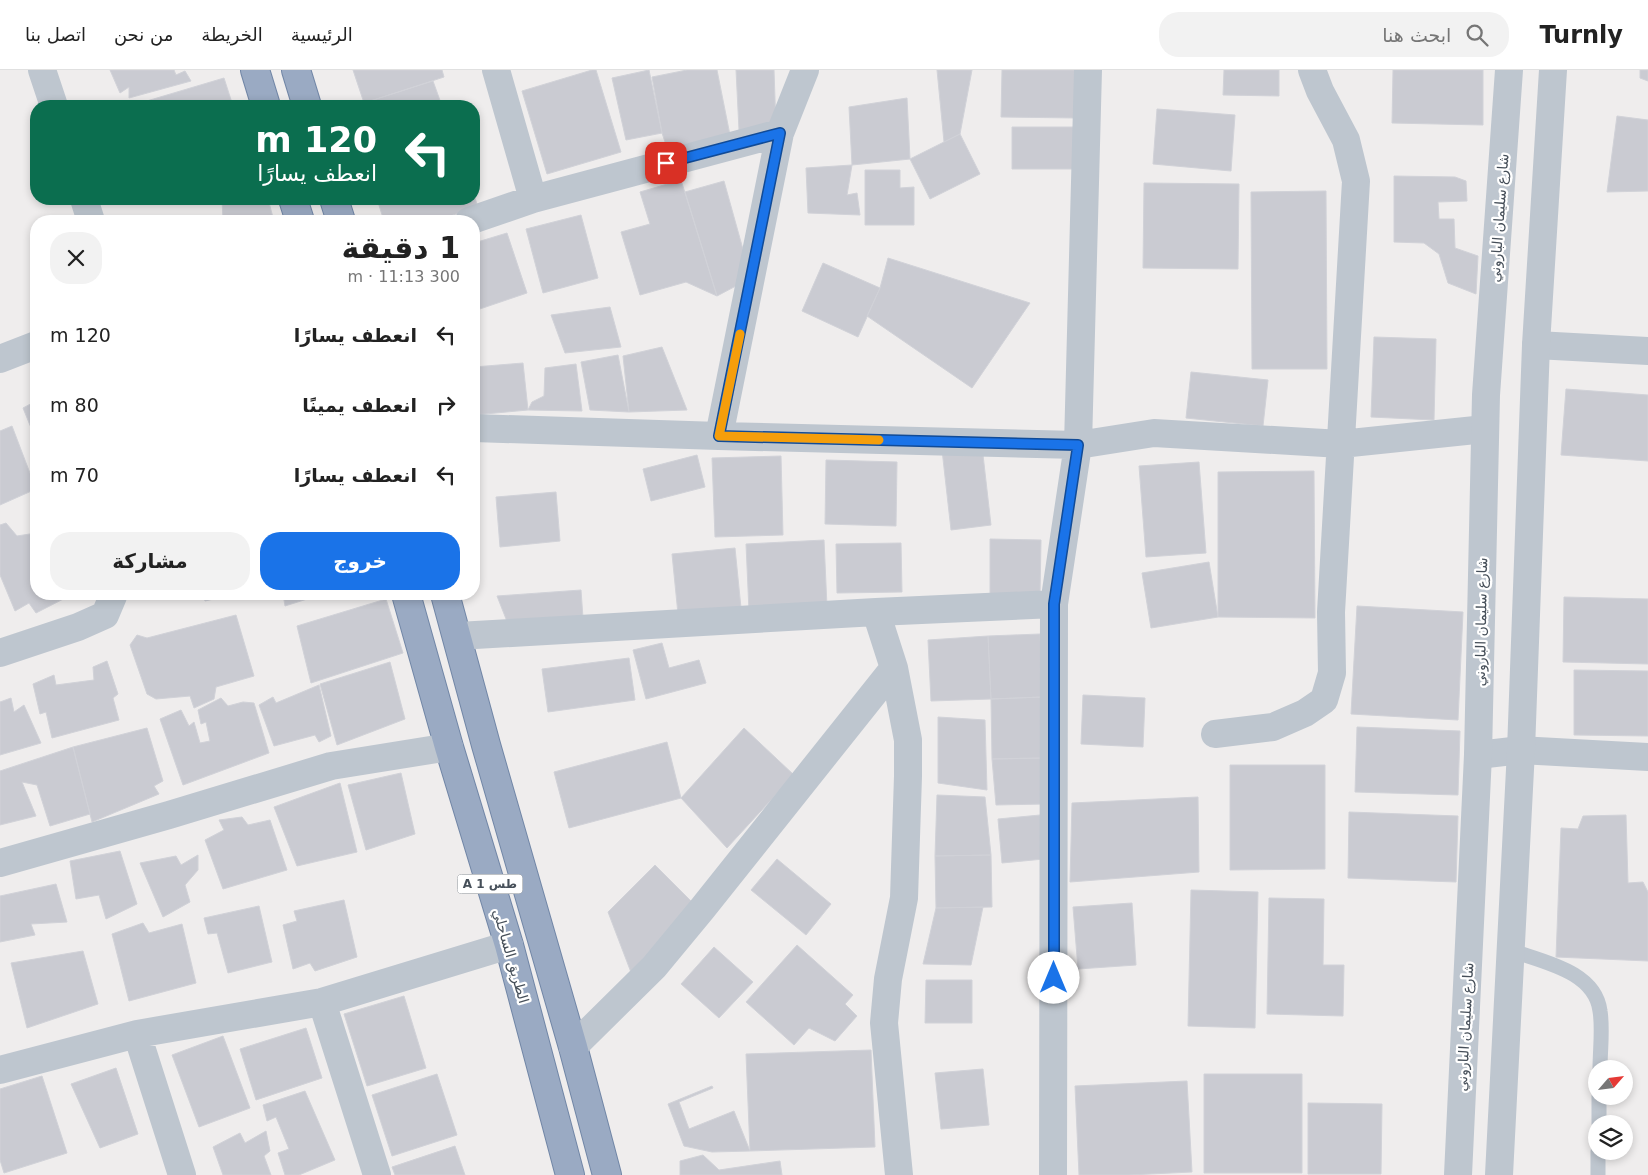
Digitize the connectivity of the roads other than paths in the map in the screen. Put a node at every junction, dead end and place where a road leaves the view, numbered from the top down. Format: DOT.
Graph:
graph roads {
  1 [pos="42,70"];
  2 [pos="254,70"];
  3 [pos="296,70"];
  4 [pos="496,70"];
  5 [pos="805,70"];
  6 [pos="1088,70"];
  7 [pos="1312,70"];
  8 [pos="1509,70"];
  9 [pos="1553,70"];
  10 [pos="52,100"];
  11 [pos="264,100"];
  12 [pos="305,100"];
  13 [pos="780,133"];
  14 [pos="533,199"];
  15 [pos="480,217"];
  16 [pos="1536,345"];
  17 [pos="30,347"];
  18 [pos="1648,351"];
  19 [pos="0,359"];
  20 [pos="480,428"];
  21 [pos="1485,429"];
  22 [pos="719,436"];
  23 [pos="1341,444"];
  24 [pos="1078,445"];
  25 [pos="111,600"];
  26 [pos="408,600"];
  27 [pos="447,600"];
  28 [pos="1054,604"];
  29 [pos="876,612"];
  30 [pos="458,636"];
  31 [pos="0,653"];
  32 [pos="894,668"];
  33 [pos="1215,734"];
  34 [pos="449,747"];
  35 [pos="1520,750"];
  36 [pos="1478,754"];
  37 [pos="1648,757"];
  38 [pos="0,863"];
  39 [pos="509,945"];
  40 [pos="1510,950"];
  41 [pos="322,1002"];
  42 [pos="137,1034"];
  43 [pos="573,1048"];
  44 [pos="1600,1060"];
  45 [pos="0,1070"];
  46 [pos="1598,1160"];
  47 [pos="182,1175"];
  48 [pos="377,1175"];
  49 [pos="570,1175"];
  50 [pos="607,1175"];
  51 [pos="899,1175"];
  52 [pos="1054,1175"];
  53 [pos="1458,1175"];
  54 [pos="1500,1175"];
  55 [pos="1598,1175"];
  1 -- 10 [label="street"];
  2 -- 11 [label="highway"];
  3 -- 12 [label="highway"];
  4 -- 14 [label="street"];
  5 -- 13 [label="street"];
  6 -- 24 [label="street"];
  7 -- 23 [label="street"];
  8 -- 21 [label="street, شارع سليمان الباروني"];
  9 -- 16 [label="street"];
  13 -- 14 [label="street"];
  13 -- 22 [label="street"];
  14 -- 15 [label="street"];
  16 -- 18 [label="street"];
  16 -- 35 [label="street"];
  17 -- 19 [label="street"];
  20 -- 22 [label="street"];
  21 -- 23 [label="street"];
  21 -- 36 [label="street, شارع سليمان الباروني"];
  22 -- 24 [label="street"];
  23 -- 24 [label="street"];
  23 -- 33 [label="street"];
  24 -- 28 [label="street"];
  25 -- 31 [label="street"];
  26 -- 34 [label="highway, الطريق الساحلي / A 1 طس"];
  27 -- 30 [label="highway, A 1 طس"];
  28 -- 29 [label="street"];
  28 -- 52 [label="street"];
  29 -- 30 [label="street"];
  29 -- 32 [label="street"];
  30 -- 43 [label="highway, A 1 طس"];
  32 -- 43 [label="street"];
  32 -- 51 [label="street"];
  34 -- 38 [label="street"];
  34 -- 39 [label="highway, الطريق الساحلي / A 1 طس"];
  35 -- 36 [label="street"];
  35 -- 37 [label="street"];
  35 -- 40 [label="street"];
  36 -- 53 [label="street, شارع سليمان الباروني"];
  39 -- 41 [label="street"];
  39 -- 49 [label="highway, الطريق الساحلي / A 1 طس"];
  40 -- 44 [label="lane"];
  40 -- 54 [label="street"];
  41 -- 42 [label="street"];
  41 -- 48 [label="street"];
  42 -- 45 [label="street"];
  42 -- 47 [label="street"];
  43 -- 50 [label="highway, A 1 طس"];
  46 -- 55 [label="lane"];
}
